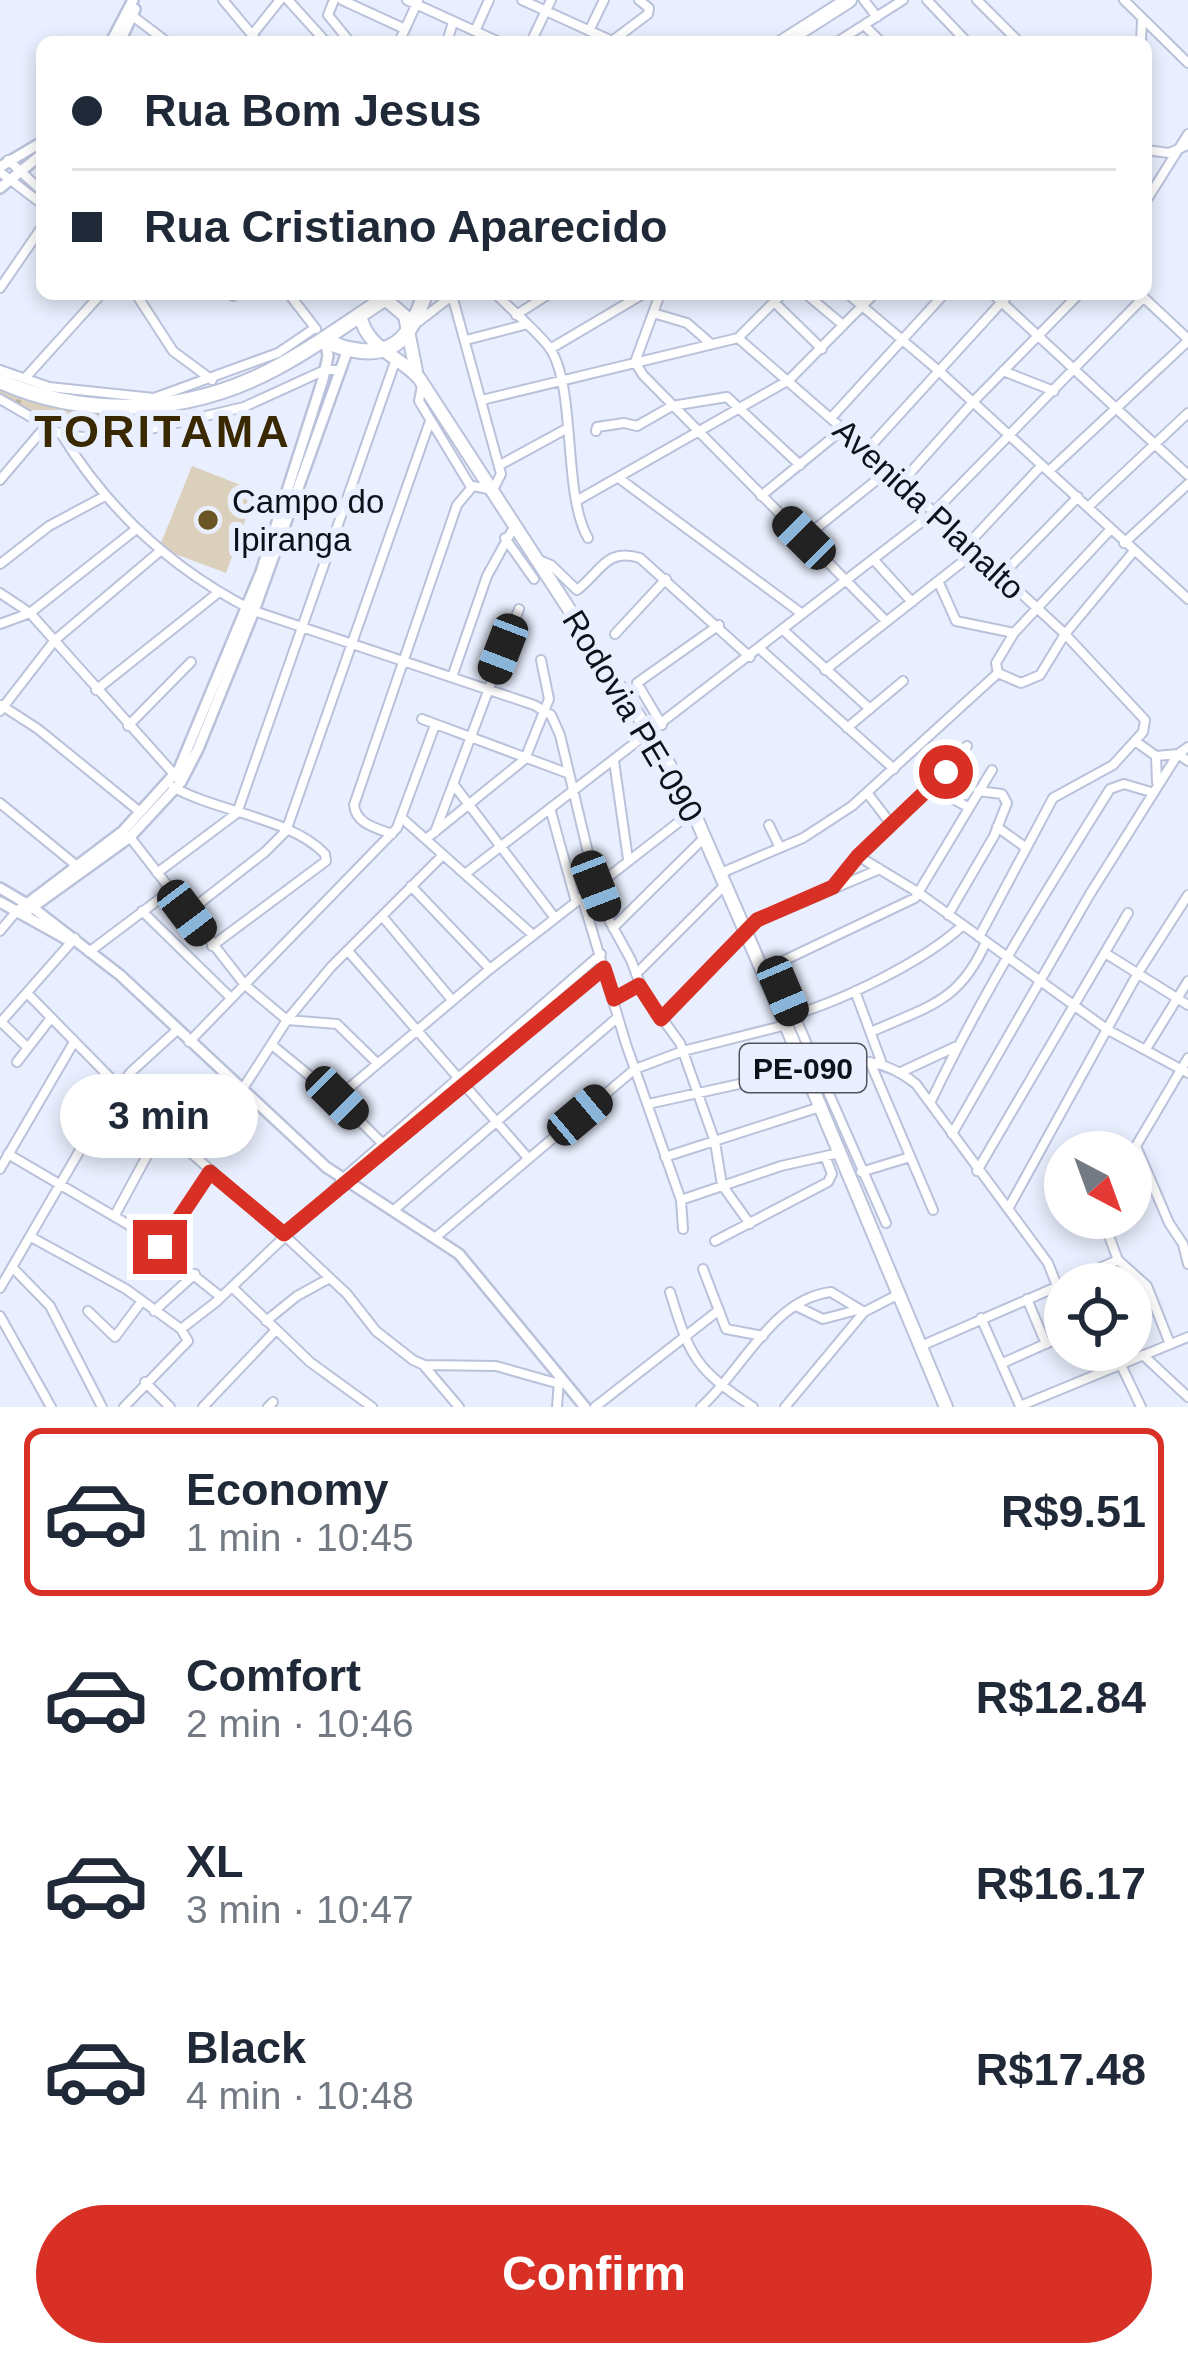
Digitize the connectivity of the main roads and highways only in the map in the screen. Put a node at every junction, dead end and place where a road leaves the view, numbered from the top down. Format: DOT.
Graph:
graph roads {
  1 [pos="849,0"];
  2 [pos="792,36"];
  3 [pos="382,300"];
  4 [pos="392,300"];
  5 [pos="422,300"];
  6 [pos="360,315"];
  7 [pos="410,329"];
  8 [pos="320,333"];
  9 [pos="390,354"];
  10 [pos="421,380"];
  11 [pos="0,381"];
  12 [pos="946,1407"];
  1 -- 2 [label="highway"];
  3 -- 6 [label="highway"];
  4 -- 7 [label="main road, Rodovia PE-090 / PE-090"];
  5 -- 7 [label="highway"];
  6 -- 8 [label="highway"];
  6 -- 9 [label="main road, Rodovia PE-090 / PE-090"];
  7 -- 9 [label="highway"];
  7 -- 10 [label="main road, Rodovia PE-090 / PE-090"];
  8 -- 9 [label="highway"];
  8 -- 11 [label="highway"];
  9 -- 10 [label="main road, Rodovia PE-090 / PE-090"];
  10 -- 12 [label="main road, Rodovia PE-090 / PE-090"];
}
